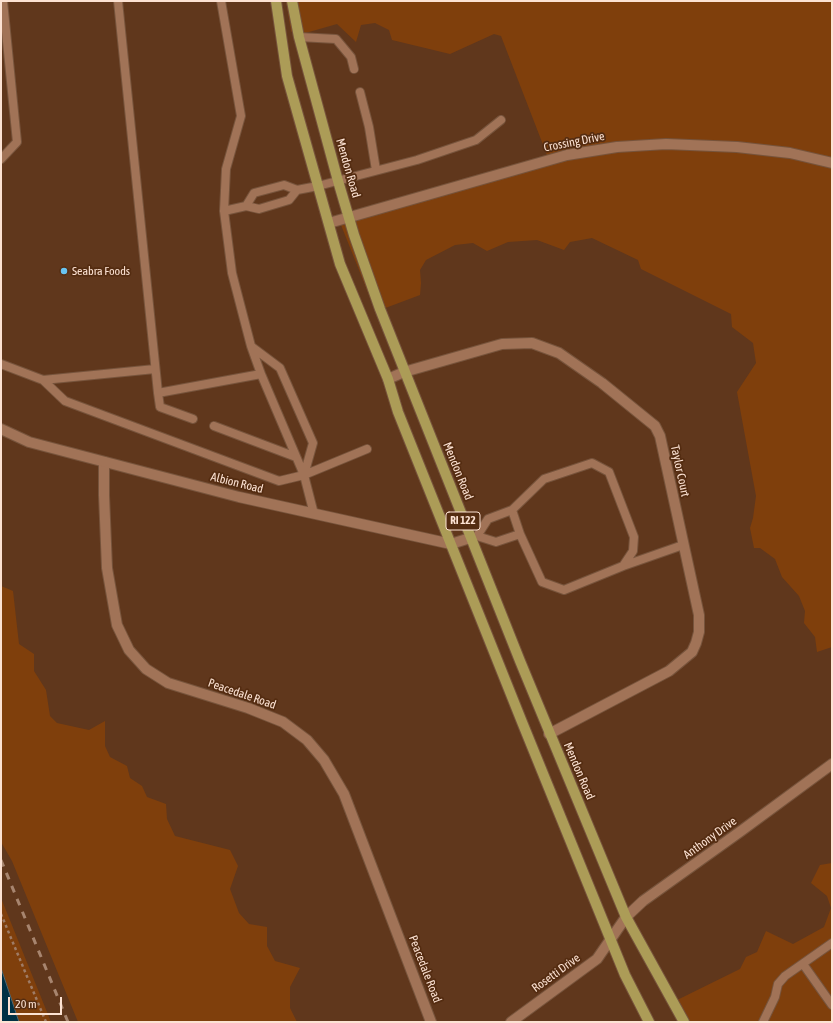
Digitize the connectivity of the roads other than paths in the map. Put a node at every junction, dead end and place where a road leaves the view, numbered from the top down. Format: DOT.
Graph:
graph roads {
  1 [pos="3,1"];
  2 [pos="118,1"];
  3 [pos="221,1"];
  4 [pos="276,1"];
  5 [pos="292,1"];
  6 [pos="299,37"];
  7 [pos="354,69"];
  8 [pos="360,92"];
  9 [pos="501,120"];
  10 [pos="1,159"];
  11 [pos="832,163"];
  12 [pos="376,170"];
  13 [pos="338,181"];
  14 [pos="318,186"];
  15 [pos="297,190"];
  16 [pos="246,206"];
  17 [pos="224,212"];
  18 [pos="348,217"];
  19 [pos="328,223"];
  20 [pos="251,346"];
  21 [pos="1,364"];
  22 [pos="155,369"];
  23 [pos="404,372"];
  24 [pos="261,374"];
  25 [pos="388,379"];
  26 [pos="43,380"];
  27 [pos="158,394"];
  28 [pos="193,419"];
  29 [pos="214,426"];
  30 [pos="1,429"];
  31 [pos="367,449"];
  32 [pos="296,457"];
  33 [pos="104,462"];
  34 [pos="304,475"];
  35 [pos="512,510"];
  36 [pos="314,514"];
  37 [pos="520,534"];
  38 [pos="474,537"];
  39 [pos="451,544"];
  40 [pos="683,545"];
  41 [pos="623,566"];
  42 [pos="549,734"];
  43 [pos="832,764"];
  44 [pos="626,917"];
  45 [pos="611,940"];
  46 [pos="832,943"];
  47 [pos="803,964"];
  48 [pos="832,1005"];
  49 [pos="431,1022"];
  50 [pos="511,1022"];
  51 [pos="649,1022"];
  52 [pos="684,1022"];
  53 [pos="763,1022"];
  1 -- 10 [label="lane"];
  2 -- 22 [label="lane"];
  3 -- 17 [label="lane"];
  4 -- 14 [label="main road, RI 122"];
  5 -- 6 [label="main road, Mendon Road / RI 122"];
  6 -- 7 [label="lane"];
  6 -- 13 [label="main road, Mendon Road / RI 122"];
  8 -- 12 [label="lane"];
  9 -- 12 [label="lane"];
  11 -- 18 [label="street, Crossing Drive"];
  12 -- 13 [label="lane"];
  13 -- 14 [label="lane"];
  13 -- 18 [label="main road, Mendon Road / RI 122"];
  14 -- 15 [label="lane"];
  14 -- 19 [label="main road, RI 122"];
  15 -- 16 [label="lane"];
  15 -- 16 [label="lane"];
  16 -- 17 [label="lane"];
  17 -- 20 [label="lane"];
  18 -- 19 [label="street, Crossing Drive"];
  18 -- 23 [label="main road, Mendon Road / RI 122"];
  19 -- 25 [label="main road, RI 122"];
  20 -- 24 [label="lane"];
  20 -- 34 [label="lane"];
  21 -- 26 [label="lane"];
  22 -- 26 [label="lane"];
  22 -- 27 [label="lane"];
  23 -- 25 [label="street, Taylor Court"];
  23 -- 38 [label="main road, Mendon Road / RI 122"];
  23 -- 40 [label="street, Taylor Court"];
  24 -- 27 [label="lane"];
  24 -- 32 [label="lane"];
  25 -- 39 [label="main road, RI 122"];
  26 -- 34 [label="lane"];
  27 -- 28 [label="lane"];
  29 -- 32 [label="lane"];
  30 -- 33 [label="street, Albion Road"];
  31 -- 34 [label="lane"];
  32 -- 34 [label="lane"];
  33 -- 36 [label="street, Albion Road"];
  33 -- 49 [label="street, Peacedale Road"];
  34 -- 36 [label="lane"];
  35 -- 37 [label="lane"];
  35 -- 38 [label="lane"];
  35 -- 41 [label="lane"];
  36 -- 39 [label="street, Albion Road"];
  37 -- 38 [label="lane"];
  37 -- 41 [label="lane"];
  38 -- 39 [label="street, Albion Road"];
  38 -- 42 [label="main road, Mendon Road / RI 122"];
  39 -- 45 [label="main road, RI 122"];
  40 -- 41 [label="lane"];
  40 -- 42 [label="street, Taylor Court"];
  42 -- 44 [label="main road, Mendon Road / RI 122"];
  43 -- 44 [label="street, Anthony Drive"];
  44 -- 45 [label="street, Anthony Drive"];
  44 -- 52 [label="main road, Mendon Road / RI 122"];
  45 -- 50 [label="street, Rosetti Drive"];
  45 -- 51 [label="main road, RI 122"];
  46 -- 47 [label="lane"];
  47 -- 48 [label="lane"];
  47 -- 53 [label="lane"];
}
